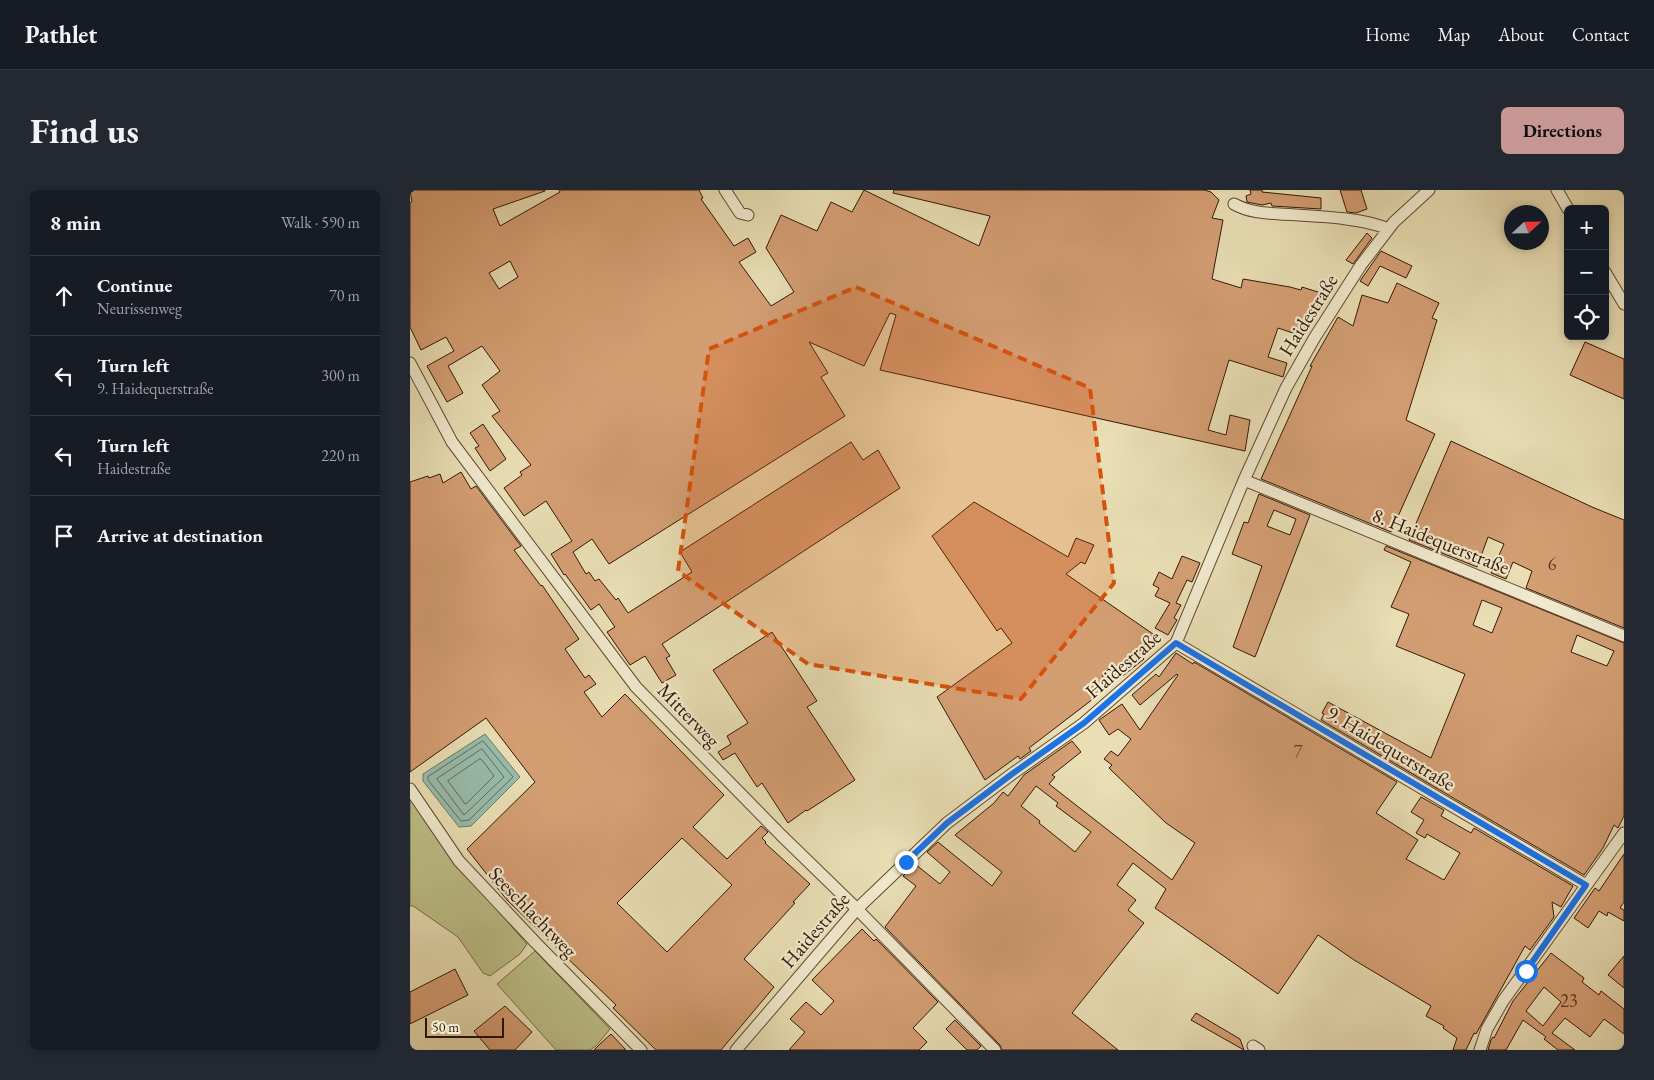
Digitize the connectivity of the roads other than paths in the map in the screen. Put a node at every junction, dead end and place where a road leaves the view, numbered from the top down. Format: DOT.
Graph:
graph roads {
  1 [pos="725,190"];
  2 [pos="1429,190"];
  3 [pos="1557,190"];
  4 [pos="1234,204"];
  5 [pos="1566,205"];
  6 [pos="748,215"];
  7 [pos="1388,229"];
  8 [pos="1609,279"];
  9 [pos="1624,304"];
  10 [pos="410,363"];
  11 [pos="1244,480"];
  12 [pos="1624,636"];
  13 [pos="1176,643"];
  14 [pos="410,789"];
  15 [pos="1624,832"];
  16 [pos="1586,885"];
  17 [pos="857,909"];
  18 [pos="641,1050"];
  19 [pos="736,1050"];
  20 [pos="995,1050"];
  21 [pos="1480,1050"];
  1 -- 6 [label="street"];
  2 -- 7 [label="street, Haidestraße"];
  3 -- 5 [label="street"];
  4 -- 7 [label="street"];
  7 -- 11 [label="street, Haidestraße"];
  8 -- 9 [label="street"];
  10 -- 17 [label="street, Mitterweg"];
  11 -- 12 [label="street, 8. Haidequerstraße"];
  11 -- 13 [label="street, Haidestraße"];
  13 -- 16 [label="street, 9. Haidequerstraße"];
  13 -- 17 [label="street, Haidestraße"];
  14 -- 18 [label="street, Seeschlachtweg"];
  15 -- 16 [label="street"];
  16 -- 21 [label="street"];
  17 -- 19 [label="street, Haidestraße"];
  17 -- 20 [label="street, Mitterweg"];
}
